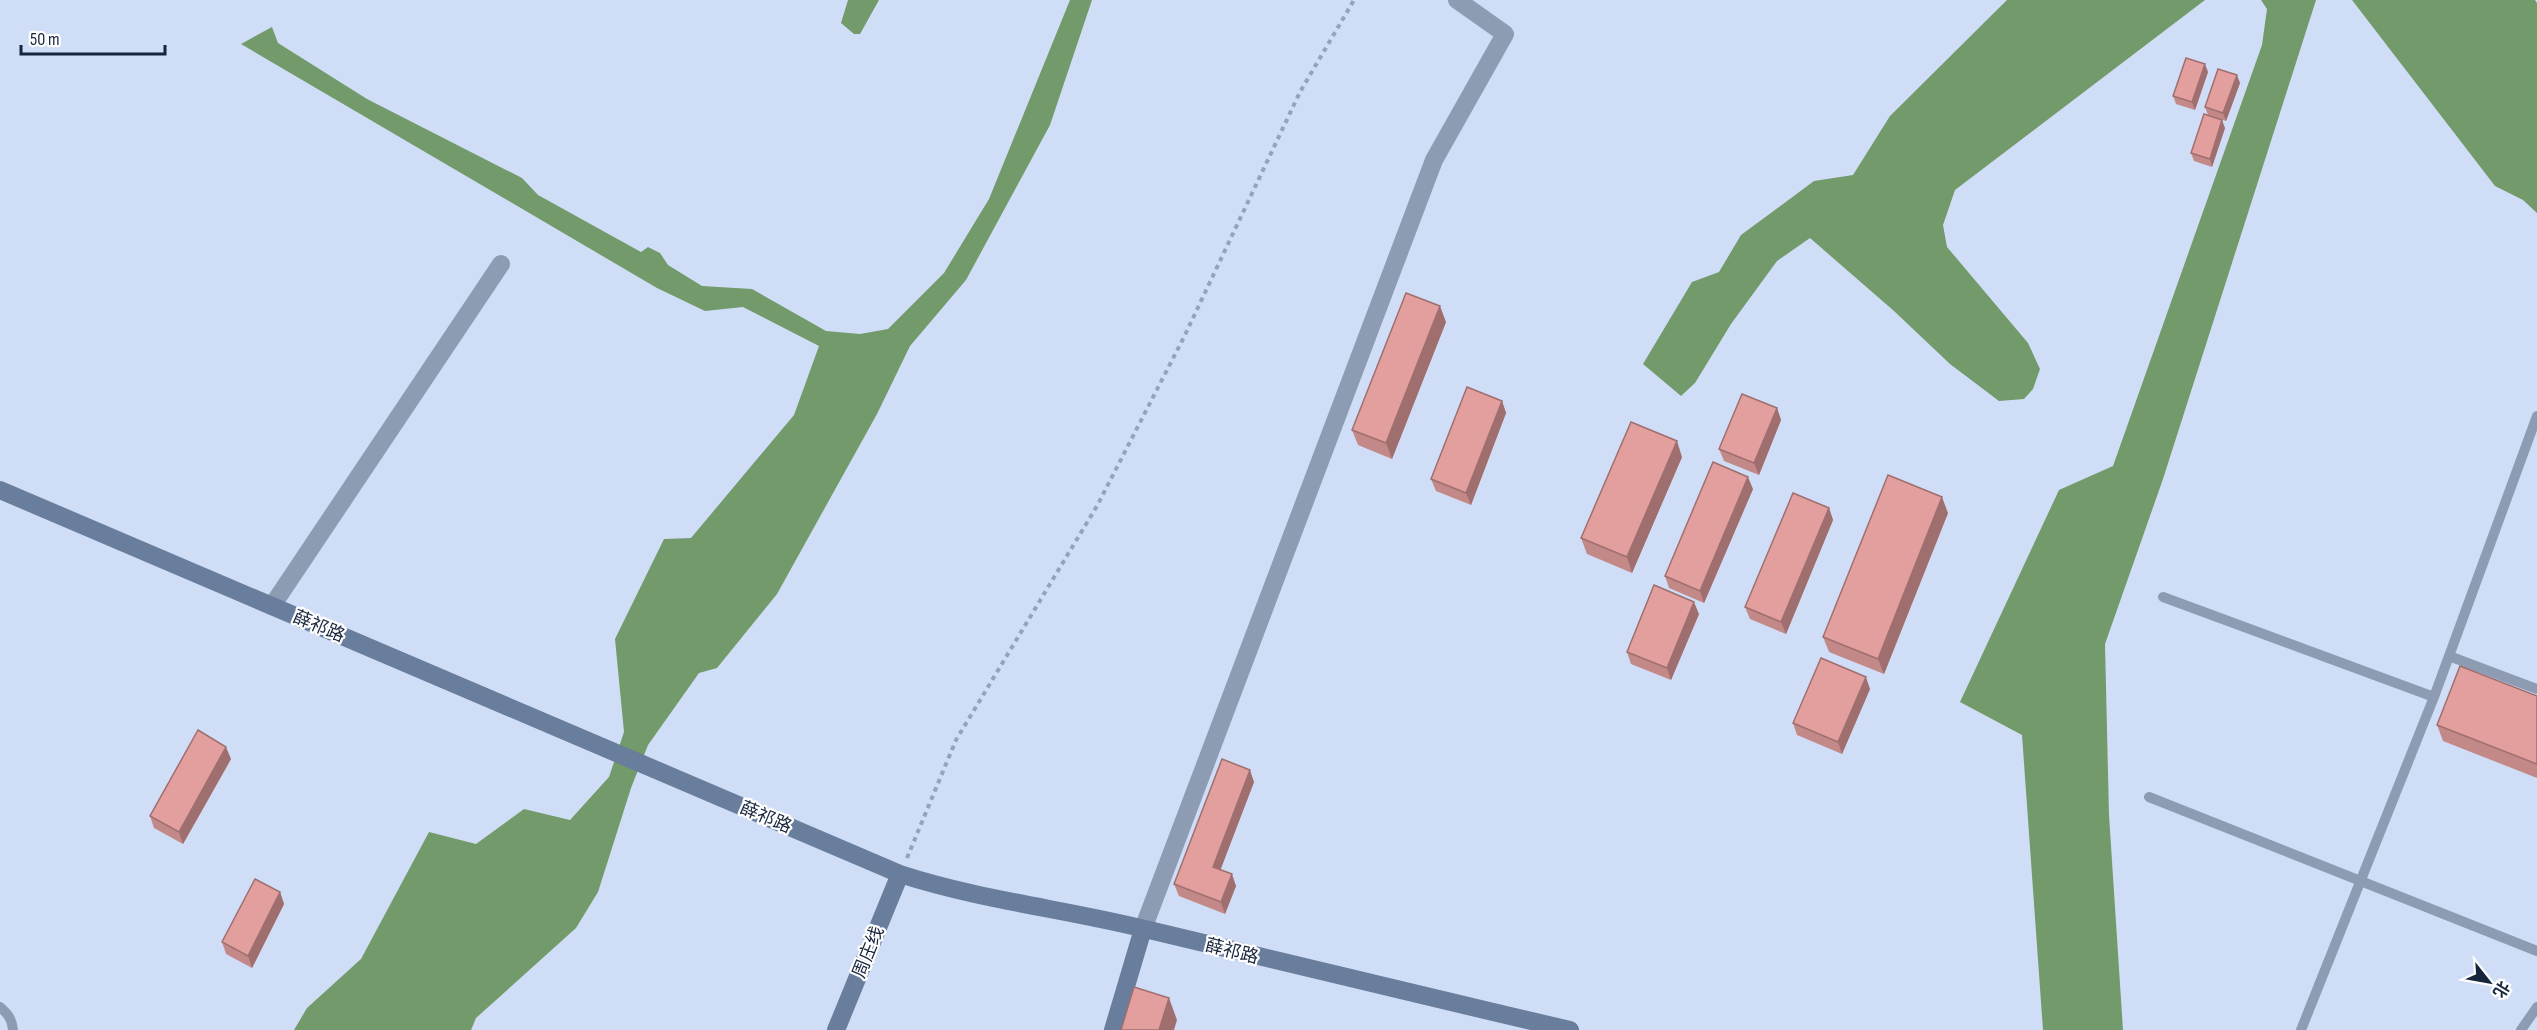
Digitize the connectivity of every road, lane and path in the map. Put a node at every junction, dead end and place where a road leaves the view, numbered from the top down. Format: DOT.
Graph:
graph roads {
  1 [pos="1354,0"];
  2 [pos="1457,0"];
  3 [pos="501,264"];
  4 [pos="2537,416"];
  5 [pos="0,490"];
  6 [pos="2163,597"];
  7 [pos="272,606"];
  8 [pos="2449,656"];
  9 [pos="2537,689"];
  10 [pos="2434,696"];
  11 [pos="2149,797"];
  12 [pos="900,874"];
  13 [pos="2360,881"];
  14 [pos="1143,928"];
  15 [pos="2537,951"];
  16 [pos="0,1006"];
  17 [pos="2537,1007"];
  18 [pos="13,1030"];
  19 [pos="836,1030"];
  20 [pos="1113,1030"];
  21 [pos="1570,1030"];
  22 [pos="2301,1030"];
  23 [pos="2521,1030"];
  1 -- 12 [label="path"];
  2 -- 14 [label="street"];
  3 -- 7 [label="street"];
  4 -- 8 [label="lane"];
  5 -- 7 [label="street, 薛祁路"];
  6 -- 10 [label="lane"];
  7 -- 12 [label="street, 薛祁路"];
  8 -- 9 [label="lane"];
  8 -- 10 [label="lane"];
  10 -- 13 [label="lane"];
  11 -- 13 [label="lane"];
  12 -- 14 [label="street, 薛祁路"];
  12 -- 19 [label="street, 周庄线"];
  13 -- 15 [label="lane"];
  13 -- 22 [label="lane"];
  14 -- 20 [label="street"];
  14 -- 21 [label="street, 薛祁路"];
  16 -- 18 [label="lane"];
  17 -- 23 [label="lane"];
}
